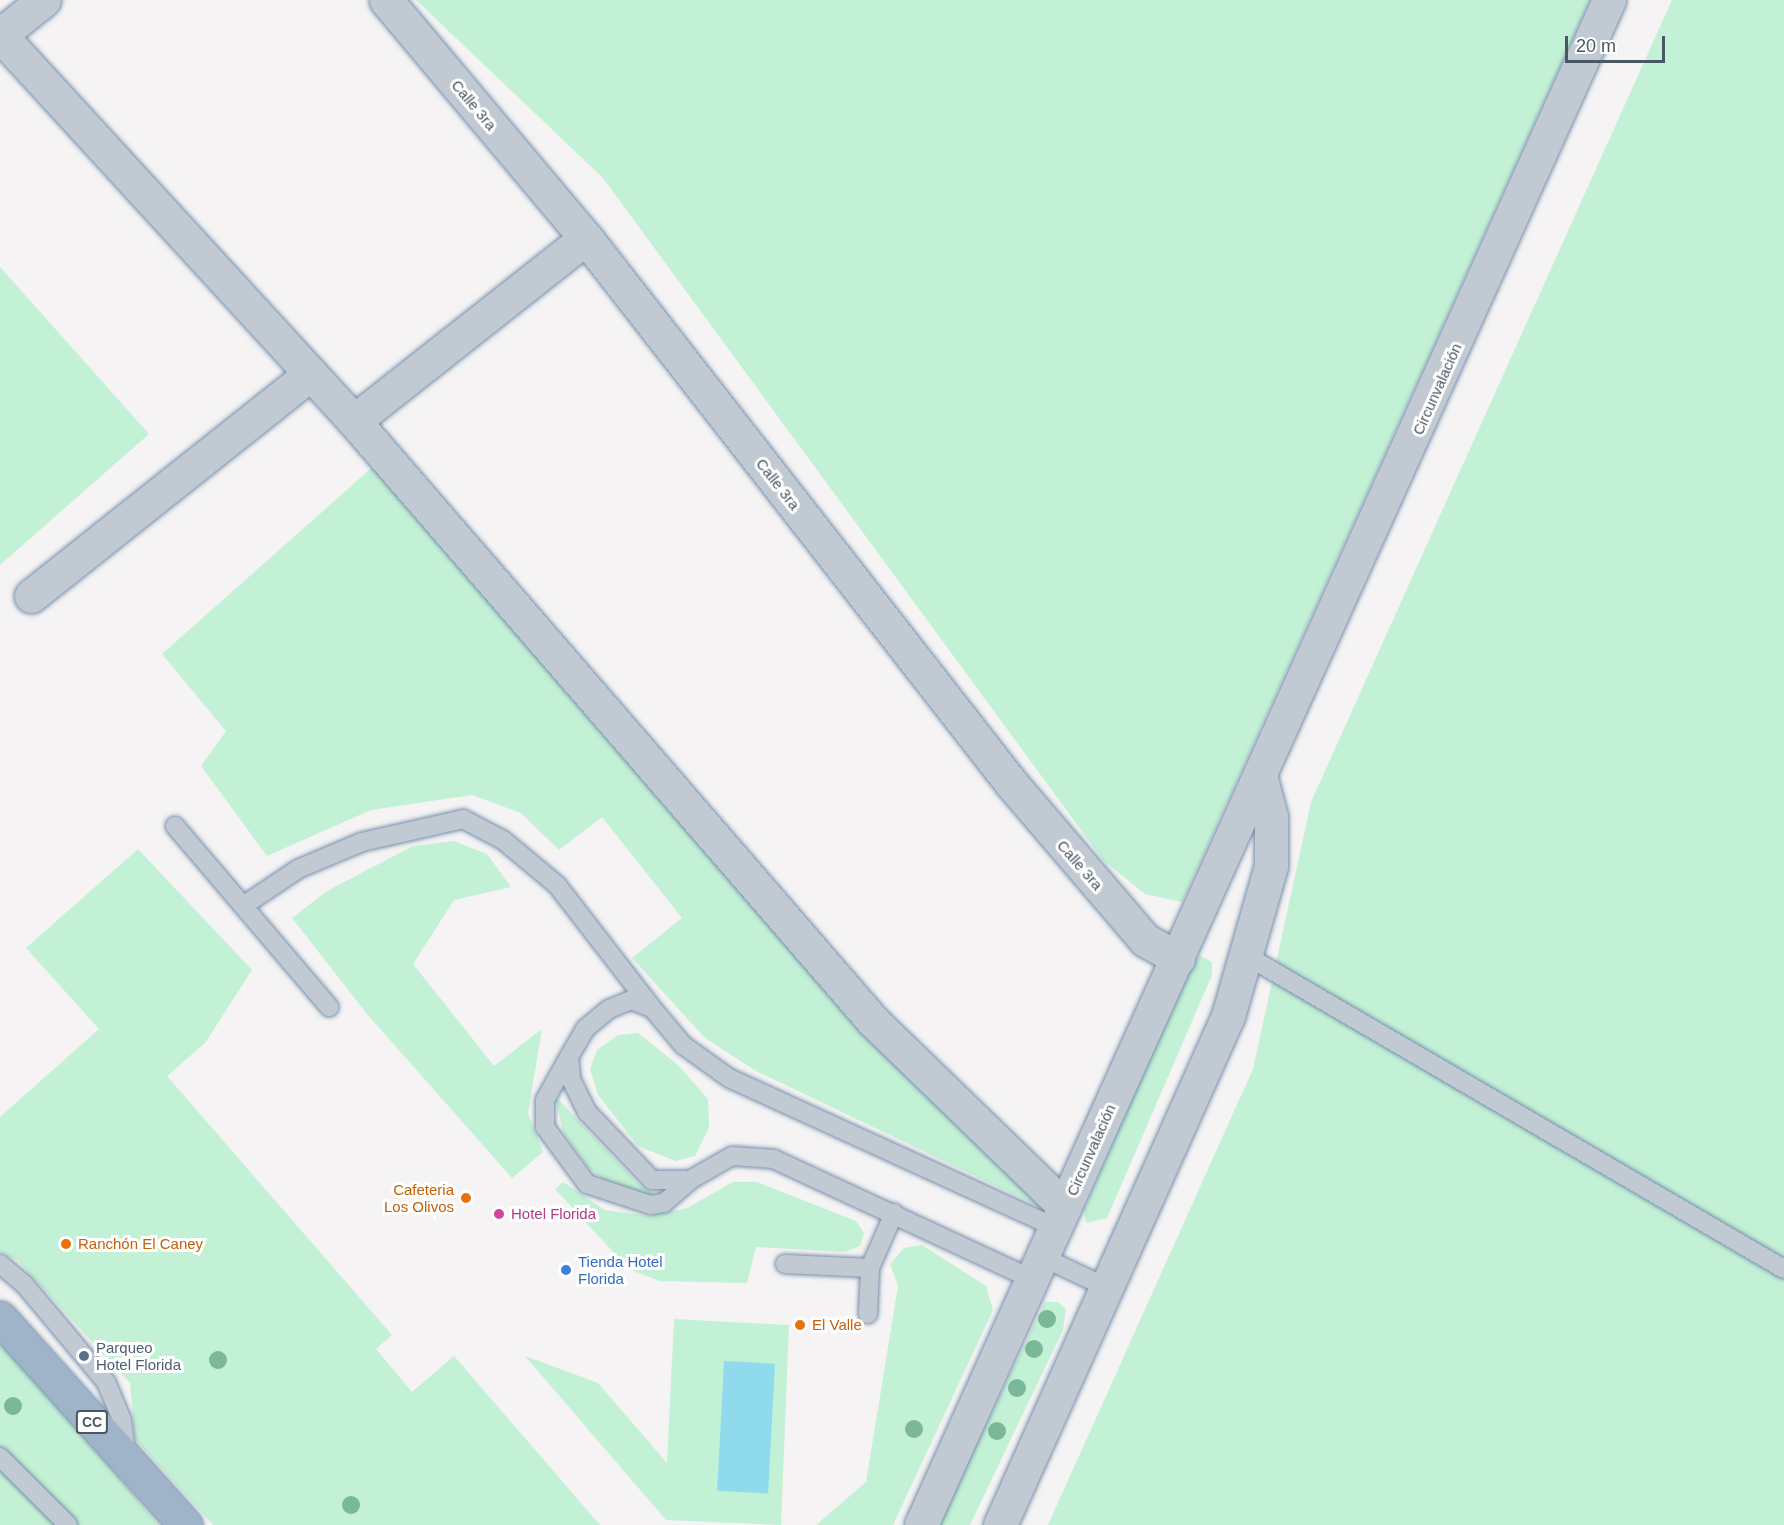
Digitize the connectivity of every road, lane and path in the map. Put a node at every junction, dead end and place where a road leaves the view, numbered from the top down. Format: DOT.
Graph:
graph roads {
  1 [pos="44,0"];
  2 [pos="386,0"];
  3 [pos="1609,0"];
  4 [pos="0,35"];
  5 [pos="586,238"];
  6 [pos="310,374"];
  7 [pos="354,421"];
  8 [pos="31,597"];
  9 [pos="1260,776"];
  10 [pos="175,826"];
  11 [pos="243,906"];
  12 [pos="1247,956"];
  13 [pos="1178,958"];
  14 [pos="329,1007"];
  15 [pos="652,1008"];
  16 [pos="569,1057"];
  17 [pos="690,1180"];
  18 [pos="894,1213"];
  19 [pos="1049,1243"];
  20 [pos="0,1264"];
  21 [pos="785,1264"];
  22 [pos="870,1268"];
  23 [pos="1784,1269"];
  24 [pos="1108,1288"];
  25 [pos="868,1314"];
  26 [pos="0,1318"];
  27 [pos="0,1457"];
  28 [pos="127,1460"];
  29 [pos="68,1525"];
  30 [pos="185,1525"];
  31 [pos="921,1525"];
  32 [pos="1000,1525"];
  1 -- 4 [label="street"];
  2 -- 5 [label="street, Calle 3ra"];
  3 -- 9 [label="street, Circunvalación"];
  4 -- 6 [label="street"];
  5 -- 7 [label="street"];
  5 -- 13 [label="street, Calle 3ra"];
  6 -- 7 [label="street"];
  6 -- 8 [label="street"];
  7 -- 19 [label="street"];
  9 -- 12 [label="street"];
  9 -- 13 [label="street, Circunvalación"];
  10 -- 11 [label="lane"];
  11 -- 14 [label="lane"];
  11 -- 15 [label="lane"];
  12 -- 23 [label="lane"];
  12 -- 24 [label="street"];
  13 -- 19 [label="street, Circunvalación"];
  15 -- 16 [label="lane"];
  15 -- 19 [label="lane"];
  16 -- 17 [label="lane"];
  16 -- 17 [label="lane"];
  17 -- 18 [label="lane"];
  18 -- 19 [label="lane"];
  18 -- 22 [label="lane"];
  19 -- 24 [label="lane"];
  19 -- 31 [label="street, Circunvalación"];
  20 -- 28 [label="lane"];
  21 -- 22 [label="lane"];
  22 -- 25 [label="lane"];
  24 -- 32 [label="street"];
  26 -- 28 [label="highway, CC"];
  27 -- 29 [label="lane"];
  28 -- 30 [label="highway, CC"];
}
